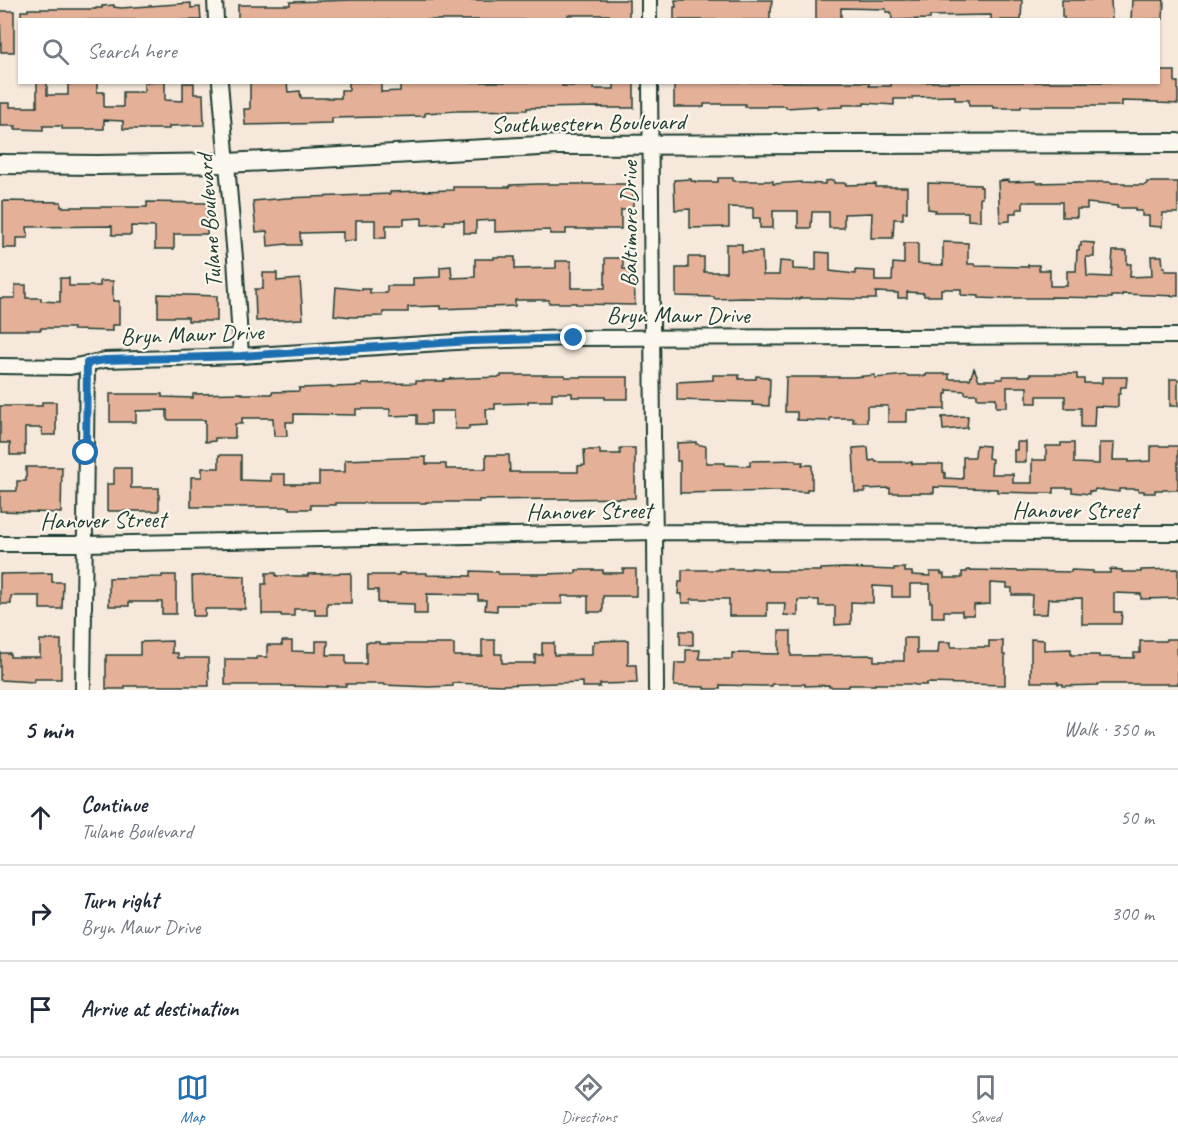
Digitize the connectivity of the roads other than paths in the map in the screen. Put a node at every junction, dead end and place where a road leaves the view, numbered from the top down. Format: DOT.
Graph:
graph roads {
  1 [pos="215,0"];
  2 [pos="649,0"];
  3 [pos="216,18"];
  4 [pos="649,18"];
  5 [pos="220,84"];
  6 [pos="650,84"];
  7 [pos="1178,144"];
  8 [pos="651,145"];
  9 [pos="228,163"];
  10 [pos="0,164"];
  11 [pos="1178,336"];
  12 [pos="652,338"];
  13 [pos="241,356"];
  14 [pos="87,363"];
  15 [pos="0,366"];
  16 [pos="655,532"];
  17 [pos="1178,532"];
  18 [pos="0,544"];
  19 [pos="85,544"];
  20 [pos="83,690"];
  21 [pos="656,690"];
  1 -- 3 [label="street"];
  2 -- 4 [label="street"];
  5 -- 9 [label="street, Tulane Boulevard"];
  6 -- 8 [label="street, Baltimore Drive"];
  7 -- 8 [label="street, Southwestern Boulevard"];
  8 -- 9 [label="street, Southwestern Boulevard"];
  8 -- 12 [label="street, Baltimore Drive"];
  9 -- 10 [label="street, Southwestern Boulevard"];
  9 -- 13 [label="street, Tulane Boulevard"];
  11 -- 12 [label="street, Bryn Mawr Drive"];
  12 -- 13 [label="street, Bryn Mawr Drive"];
  12 -- 16 [label="street, Baltimore Drive"];
  13 -- 14 [label="street, Bryn Mawr Drive"];
  14 -- 15 [label="street, Bryn Mawr Drive"];
  14 -- 19 [label="street"];
  16 -- 17 [label="street, Hanover Street"];
  16 -- 19 [label="street, Hanover Street"];
  16 -- 21 [label="street, Baltimore Drive"];
  18 -- 19 [label="street, Hanover Street"];
  19 -- 20 [label="street"];
}
